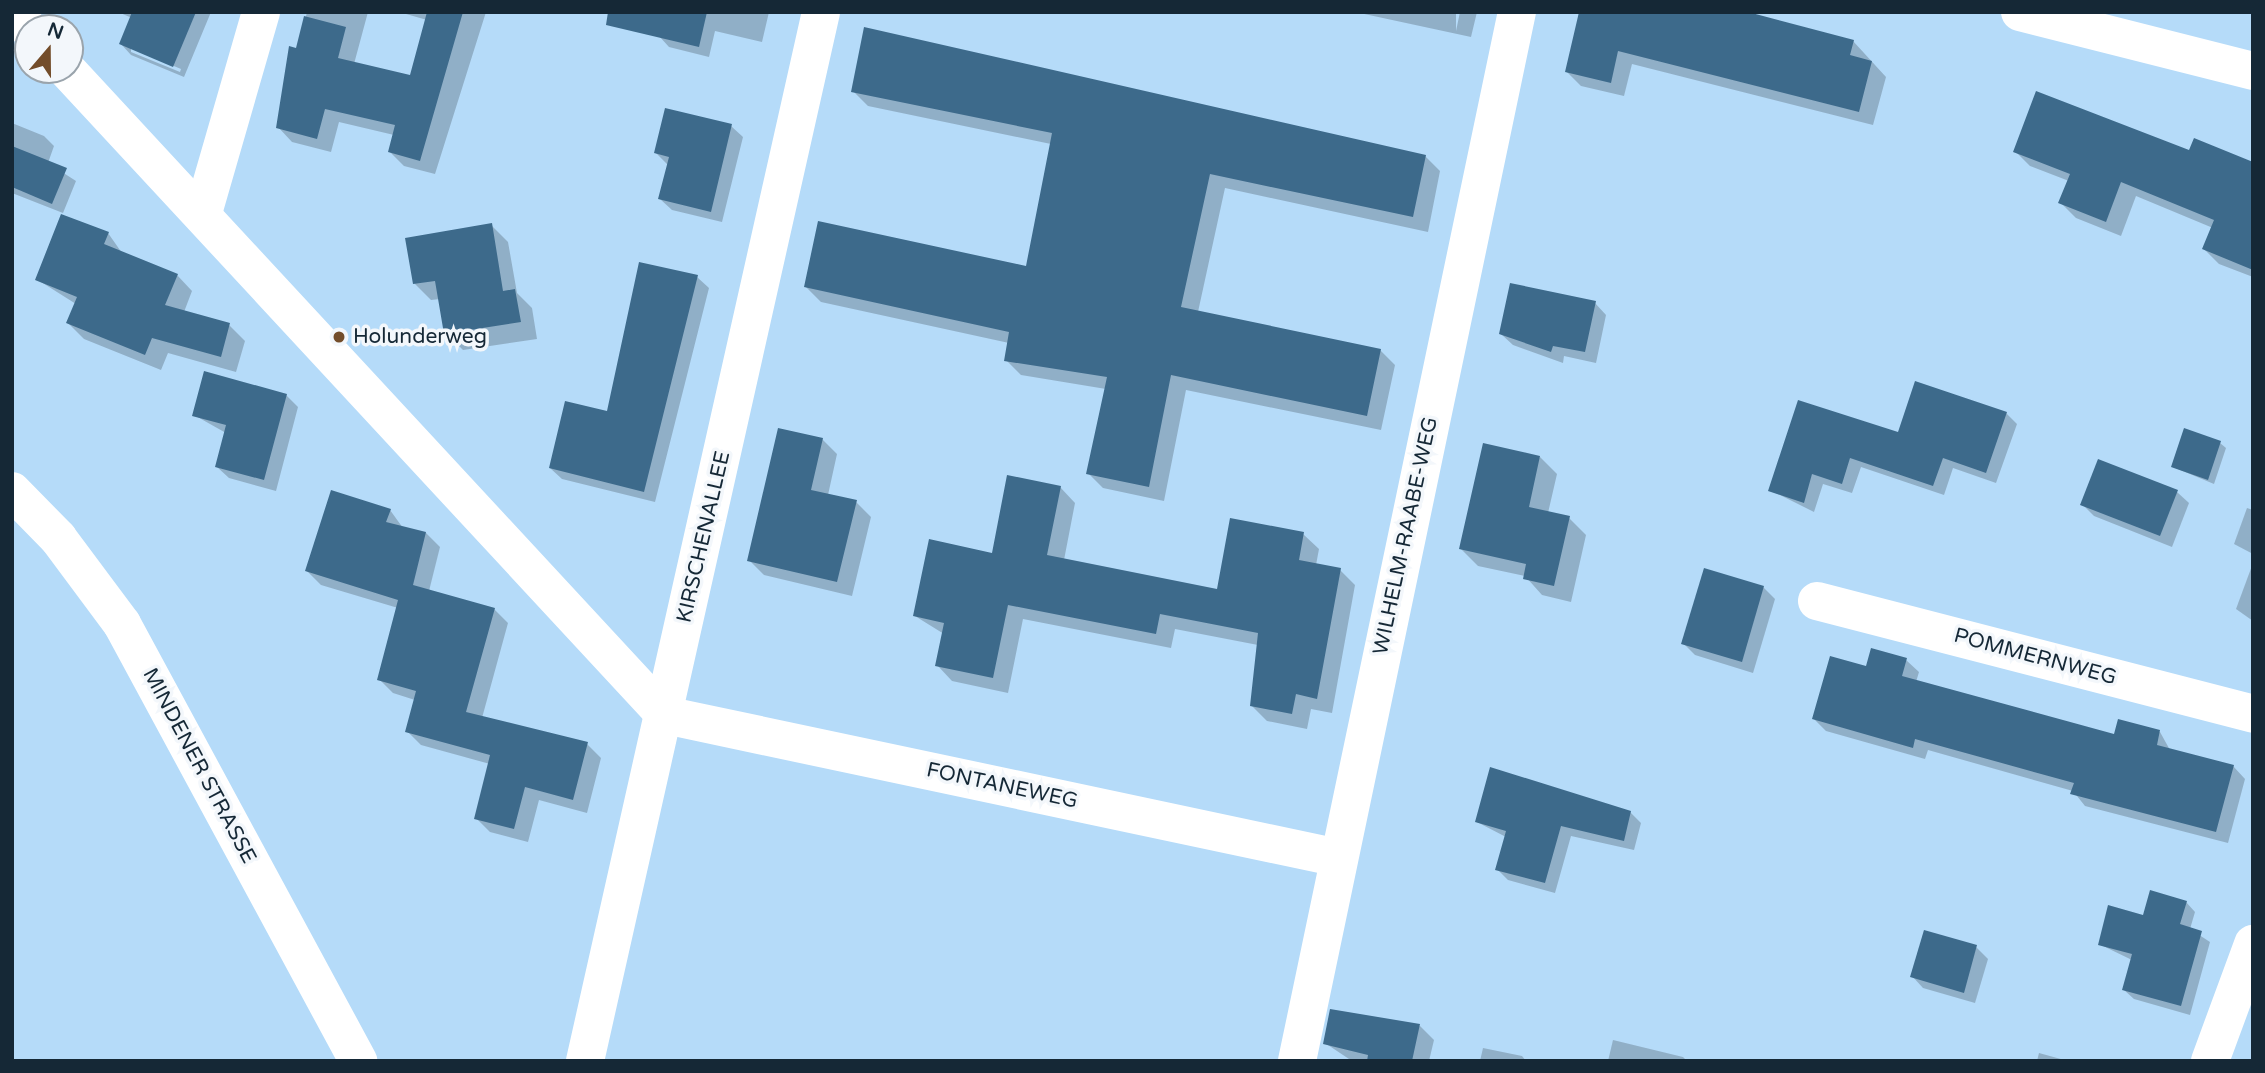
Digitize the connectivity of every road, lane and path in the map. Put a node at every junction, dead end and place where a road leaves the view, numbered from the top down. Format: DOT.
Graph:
graph roads {
  1 [pos="261,12"];
  2 [pos="821,12"];
  3 [pos="1517,12"];
  4 [pos="2020,12"];
  5 [pos="2253,71"];
  6 [pos="80,84"];
  7 [pos="203,213"];
  8 [pos="12,491"];
  9 [pos="1817,601"];
  10 [pos="2253,714"];
  11 [pos="665,715"];
  12 [pos="1339,858"];
  13 [pos="2253,944"];
  14 [pos="358,1061"];
  15 [pos="585,1061"];
  16 [pos="1297,1061"];
  17 [pos="2210,1061"];
  1 -- 7 [label="street"];
  2 -- 11 [label="street, KIRSCHENALLEE"];
  3 -- 12 [label="street, WILHELM-RAABE-WEG"];
  4 -- 5 [label="street"];
  6 -- 7 [label="street"];
  7 -- 11 [label="street"];
  8 -- 14 [label="street, MINDENER STRASSE"];
  9 -- 10 [label="street, POMMERNWEG"];
  11 -- 12 [label="street, FONTANEWEG"];
  11 -- 15 [label="street, KIRSCHENALLEE"];
  12 -- 16 [label="street, WILHELM-RAABE-WEG"];
  13 -- 17 [label="street"];
}
